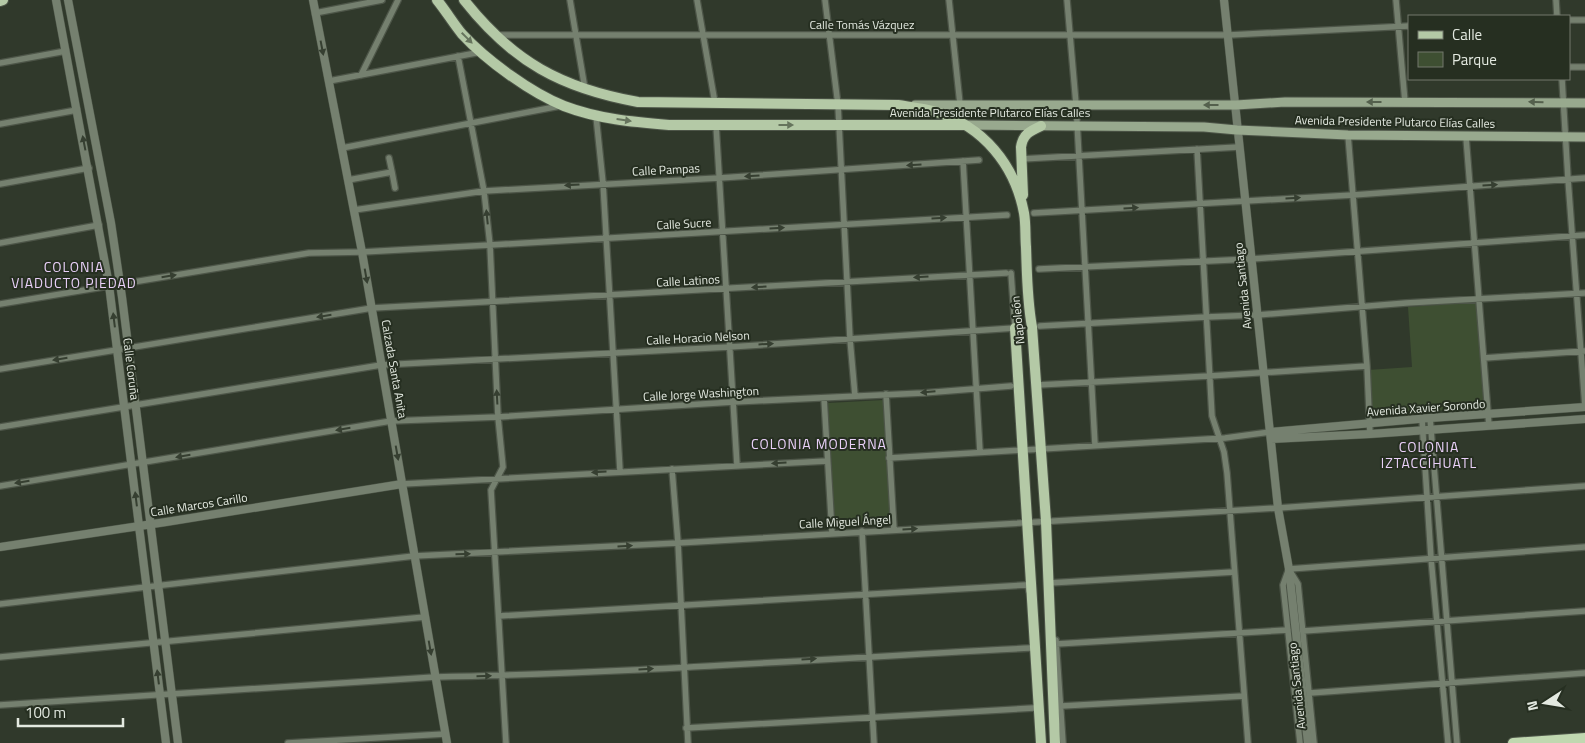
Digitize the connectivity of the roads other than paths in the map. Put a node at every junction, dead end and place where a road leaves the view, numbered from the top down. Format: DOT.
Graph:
graph roads {
  1 [pos="56,0"];
  2 [pos="68,0"];
  3 [pos="313,0"];
  4 [pos="382,0"];
  5 [pos="398,0"];
  6 [pos="437,0"];
  7 [pos="464,0"];
  8 [pos="570,0"];
  9 [pos="697,0"];
  10 [pos="825,0"];
  11 [pos="949,0"];
  12 [pos="1067,0"];
  13 [pos="1224,0"];
  14 [pos="1396,0"];
  15 [pos="1556,0"];
  16 [pos="315,13"];
  17 [pos="1557,15"];
  18 [pos="1570,20"];
  19 [pos="1585,20"];
  20 [pos="1398,26"];
  21 [pos="1408,26"];
  22 [pos="495,35"];
  23 [pos="577,35"];
  24 [pos="830,35"];
  25 [pos="952,35"];
  26 [pos="1229,35"];
  27 [pos="704,36"];
  28 [pos="1070,36"];
  29 [pos="66,51"];
  30 [pos="481,52"];
  31 [pos="458,56"];
  32 [pos="0,64"];
  33 [pos="1585,66"];
  34 [pos="1570,67"];
  35 [pos="361,75"];
  36 [pos="1562,80"];
  37 [pos="328,81"];
  38 [pos="586,90"];
  39 [pos="1405,102"];
  40 [pos="715,103"];
  41 [pos="1564,103"];
  42 [pos="1585,103"];
  43 [pos="960,104"];
  44 [pos="1076,104"];
  45 [pos="838,105"];
  46 [pos="898,105"];
  47 [pos="1236,105"];
  48 [pos="563,106"];
  49 [pos="77,110"];
  50 [pos="596,116"];
  51 [pos="0,124"];
  52 [pos="472,124"];
  53 [pos="716,125"];
  54 [pos="839,125"];
  55 [pos="966,125"];
  56 [pos="1042,126"];
  57 [pos="1077,126"];
  58 [pos="1237,130"];
  59 [pos="1348,135"];
  60 [pos="1466,136"];
  61 [pos="1566,137"];
  62 [pos="1585,137"];
  63 [pos="1239,147"];
  64 [pos="342,148"];
  65 [pos="1197,149"];
  66 [pos="1079,156"];
  67 [pos="389,158"];
  68 [pos="1021,159"];
  69 [pos="979,160"];
  70 [pos="963,161"];
  71 [pos="89,168"];
  72 [pos="841,169"];
  73 [pos="392,172"];
  74 [pos="719,178"];
  75 [pos="1585,178"];
  76 [pos="1568,179"];
  77 [pos="348,180"];
  78 [pos="603,183"];
  79 [pos="0,184"];
  80 [pos="1471,186"];
  81 [pos="395,188"];
  82 [pos="484,191"];
  83 [pos="1353,195"];
  84 [pos="1244,200"];
  85 [pos="1199,204"];
  86 [pos="354,210"];
  87 [pos="1082,212"];
  88 [pos="1029,214"];
  89 [pos="1007,215"];
  90 [pos="967,217"];
  91 [pos="844,224"];
  92 [pos="99,225"];
  93 [pos="722,232"];
  94 [pos="1585,236"];
  95 [pos="1572,237"];
  96 [pos="606,238"];
  97 [pos="0,243"];
  98 [pos="1475,243"];
  99 [pos="490,245"];
  100 [pos="362,252"];
  101 [pos="1358,252"];
  102 [pos="1251,259"];
  103 [pos="1202,261"];
  104 [pos="1086,267"];
  105 [pos="1039,269"];
  106 [pos="1008,273"];
  107 [pos="970,274"];
  108 [pos="847,281"];
  109 [pos="120,284"];
  110 [pos="109,286"];
  111 [pos="726,289"];
  112 [pos="1585,293"];
  113 [pos="610,295"];
  114 [pos="1576,295"];
  115 [pos="1479,299"];
  116 [pos="492,302"];
  117 [pos="0,304"];
  118 [pos="372,308"];
  119 [pos="1362,308"];
  120 [pos="1257,315"];
  121 [pos="1206,317"];
  122 [pos="1088,323"];
  123 [pos="1040,326"];
  124 [pos="1015,328"];
  125 [pos="972,331"];
  126 [pos="850,340"];
  127 [pos="730,347"];
  128 [pos="129,348"];
  129 [pos="118,350"];
  130 [pos="1583,351"];
  131 [pos="612,353"];
  132 [pos="1484,358"];
  133 [pos="495,359"];
  134 [pos="382,365"];
  135 [pos="1366,366"];
  136 [pos="0,369"];
  137 [pos="1263,373"];
  138 [pos="1209,376"];
  139 [pos="1091,383"];
  140 [pos="1037,385"];
  141 [pos="1011,386"];
  142 [pos="976,388"];
  143 [pos="886,394"];
  144 [pos="855,396"];
  145 [pos="824,398"];
  146 [pos="733,402"];
  147 [pos="136,405"];
  148 [pos="1585,406"];
  149 [pos="125,407"];
  150 [pos="616,409"];
  151 [pos="1489,415"];
  152 [pos="498,417"];
  153 [pos="1426,418"];
  154 [pos="1585,419"];
  155 [pos="391,421"];
  156 [pos="1369,424"];
  157 [pos="1489,426"];
  158 [pos="0,427"];
  159 [pos="1423,430"];
  160 [pos="1431,430"];
  161 [pos="1370,434"];
  162 [pos="1270,436"];
  163 [pos="1220,438"];
  164 [pos="1094,445"];
  165 [pos="1040,448"];
  166 [pos="1023,450"];
  167 [pos="980,452"];
  168 [pos="890,458"];
  169 [pos="827,461"];
  170 [pos="143,463"];
  171 [pos="132,464"];
  172 [pos="737,465"];
  173 [pos="672,468"];
  174 [pos="620,471"];
  175 [pos="497,478"];
  176 [pos="402,484"];
  177 [pos="0,486"];
  178 [pos="1585,486"];
  179 [pos="1437,497"];
  180 [pos="1428,498"];
  181 [pos="1278,508"];
  182 [pos="1230,511"];
  183 [pos="1046,521"];
  184 [pos="1027,522"];
  185 [pos="151,525"];
  186 [pos="140,526"];
  187 [pos="894,530"];
  188 [pos="862,531"];
  189 [pos="832,533"];
  190 [pos="678,543"];
  191 [pos="0,547"];
  192 [pos="1585,547"];
  193 [pos="496,553"];
  194 [pos="414,556"];
  195 [pos="1442,557"];
  196 [pos="1431,558"];
  197 [pos="1289,569"];
  198 [pos="1234,572"];
  199 [pos="1048,583"];
  200 [pos="159,586"];
  201 [pos="147,587"];
  202 [pos="865,594"];
  203 [pos="0,604"];
  204 [pos="681,604"];
  205 [pos="1049,604"];
  206 [pos="1585,611"];
  207 [pos="499,616"];
  208 [pos="425,617"];
  209 [pos="1446,620"];
  210 [pos="1438,621"];
  211 [pos="1288,630"];
  212 [pos="1303,631"];
  213 [pos="1238,633"];
  214 [pos="166,641"];
  215 [pos="154,642"];
  216 [pos="1056,644"];
  217 [pos="1031,648"];
  218 [pos="869,656"];
  219 [pos="0,657"];
  220 [pos="684,667"];
  221 [pos="1585,673"];
  222 [pos="502,676"];
  223 [pos="435,677"];
  224 [pos="1452,682"];
  225 [pos="1442,683"];
  226 [pos="1310,693"];
  227 [pos="172,694"];
  228 [pos="160,695"];
  229 [pos="1244,696"];
  230 [pos="0,705"];
  231 [pos="1061,706"];
  232 [pos="1034,708"];
  233 [pos="873,717"];
  234 [pos="686,728"];
  235 [pos="445,734"];
  236 [pos="1585,738"];
  237 [pos="166,743"];
  238 [pos="178,743"];
  239 [pos="288,743"];
  240 [pos="446,743"];
  241 [pos="506,743"];
  242 [pos="688,743"];
  243 [pos="874,743"];
  244 [pos="1036,743"];
  245 [pos="1041,743"];
  246 [pos="1054,743"];
  247 [pos="1063,743"];
  248 [pos="1248,743"];
  249 [pos="1300,743"];
  250 [pos="1308,743"];
  251 [pos="1314,743"];
  252 [pos="1448,743"];
  253 [pos="1457,743"];
  254 [pos="1514,743"];
  1 -- 29 [label="street, Calle Coruña"];
  2 -- 109 [label="street, Calle Coruña"];
  3 -- 16 [label="street, Calzada Santa Anita"];
  4 -- 16 [label="street"];
  5 -- 35 [label="street"];
  6 -- 30 [label="main road, Avenida Presidente Plutarco Elías Calles, one-way"];
  7 -- 22 [label="main road, Avenida Presidente Plutarco Elías Calles"];
  8 -- 23 [label="street"];
  9 -- 27 [label="street"];
  10 -- 24 [label="street"];
  11 -- 25 [label="street"];
  12 -- 28 [label="street"];
  13 -- 26 [label="street, Avenida Santiago"];
  14 -- 20 [label="street"];
  15 -- 17 [label="street"];
  16 -- 37 [label="street, Calzada Santa Anita, one-way"];
  18 -- 19 [label="street"];
  20 -- 21 [label="street, Calle Tomás Vázquez"];
  20 -- 26 [label="street, Calle Tomás Vázquez"];
  20 -- 39 [label="street"];
  22 -- 23 [label="street, Calle Tomás Vázquez"];
  22 -- 38 [label="main road, Avenida Presidente Plutarco Elías Calles"];
  23 -- 27 [label="street, Calle Tomás Vázquez"];
  23 -- 38 [label="street"];
  24 -- 25 [label="street, Calle Tomás Vázquez"];
  24 -- 27 [label="street, Calle Tomás Vázquez"];
  24 -- 45 [label="street"];
  25 -- 28 [label="street, Calle Tomás Vázquez"];
  25 -- 43 [label="street"];
  26 -- 28 [label="street, Calle Tomás Vázquez"];
  26 -- 47 [label="street, Avenida Santiago"];
  27 -- 40 [label="street"];
  28 -- 44 [label="street"];
  29 -- 32 [label="street"];
  29 -- 49 [label="street, Calle Coruña"];
  30 -- 31 [label="street"];
  30 -- 48 [label="main road, Avenida Presidente Plutarco Elías Calles"];
  31 -- 35 [label="street"];
  31 -- 52 [label="street"];
  33 -- 34 [label="street"];
  35 -- 37 [label="street"];
  36 -- 41 [label="street"];
  37 -- 64 [label="street, Calzada Santa Anita"];
  38 -- 40 [label="main road, Avenida Presidente Plutarco Elías Calles"];
  41 -- 39 [label="main road, Avenida Presidente Plutarco Elías Calles, one-way"];
  39 -- 47 [label="main road, Avenida Presidente Plutarco Elías Calles, one-way"];
  40 -- 45 [label="main road, Avenida Presidente Plutarco Elías Calles"];
  41 -- 42 [label="main road, Avenida Presidente Plutarco Elías Calles"];
  41 -- 61 [label="street"];
  43 -- 44 [label="main road, Avenida Presidente Plutarco Elías Calles"];
  43 -- 46 [label="main road, Avenida Presidente Plutarco Elías Calles"];
  47 -- 44 [label="main road, Avenida Presidente Plutarco Elías Calles, one-way"];
  44 -- 57 [label="street"];
  45 -- 46 [label="main road, Avenida Presidente Plutarco Elías Calles"];
  45 -- 54 [label="street"];
  46 -- 55 [label="main road, Napoleón"];
  47 -- 58 [label="street, Avenida Santiago"];
  48 -- 50 [label="main road, Avenida Presidente Plutarco Elías Calles"];
  48 -- 52 [label="street"];
  49 -- 51 [label="street"];
  71 -- 49 [label="street, Calle Coruña, one-way"];
  50 -- 53 [label="main road, Avenida Presidente Plutarco Elías Calles, one-way"];
  50 -- 78 [label="street"];
  52 -- 64 [label="street"];
  52 -- 82 [label="street"];
  53 -- 54 [label="main road, Avenida Presidente Plutarco Elías Calles, one-way"];
  53 -- 74 [label="street"];
  54 -- 55 [label="main road, Avenida Presidente Plutarco Elías Calles"];
  54 -- 72 [label="street"];
  55 -- 56 [label="main road, Avenida Presidente Plutarco Elías Calles"];
  55 -- 88 [label="main road, Napoleón"];
  56 -- 57 [label="main road, Avenida Presidente Plutarco Elías Calles"];
  56 -- 68 [label="main road"];
  57 -- 58 [label="main road, Avenida Presidente Plutarco Elías Calles"];
  57 -- 66 [label="street"];
  58 -- 59 [label="main road, Avenida Presidente Plutarco Elías Calles"];
  58 -- 63 [label="street, Avenida Santiago"];
  59 -- 60 [label="main road, Avenida Presidente Plutarco Elías Calles"];
  59 -- 83 [label="street"];
  60 -- 61 [label="main road, Avenida Presidente Plutarco Elías Calles"];
  60 -- 80 [label="street"];
  61 -- 62 [label="main road, Avenida Presidente Plutarco Elías Calles"];
  61 -- 76 [label="street"];
  63 -- 65 [label="street"];
  63 -- 84 [label="street, Avenida Santiago"];
  64 -- 77 [label="street, Calzada Santa Anita"];
  65 -- 66 [label="street"];
  65 -- 85 [label="street"];
  66 -- 68 [label="street"];
  66 -- 87 [label="street"];
  67 -- 73 [label="street"];
  68 -- 88 [label="main road"];
  69 -- 70 [label="street, Calle Pampas"];
  70 -- 72 [label="street, Calle Pampas, one-way"];
  70 -- 90 [label="street"];
  71 -- 79 [label="street"];
  71 -- 92 [label="street, Calle Coruña"];
  72 -- 74 [label="street, Calle Pampas, one-way"];
  72 -- 91 [label="street"];
  73 -- 77 [label="street"];
  73 -- 81 [label="street"];
  74 -- 78 [label="street, Calle Pampas"];
  74 -- 93 [label="street"];
  75 -- 76 [label="street"];
  80 -- 76 [label="street, one-way"];
  76 -- 95 [label="street"];
  77 -- 86 [label="street, Calzada Santa Anita"];
  78 -- 82 [label="street, Calle Pampas, one-way"];
  78 -- 96 [label="street"];
  80 -- 83 [label="street"];
  80 -- 98 [label="street"];
  82 -- 86 [label="street, Calle Pampas"];
  99 -- 82 [label="street, one-way"];
  84 -- 83 [label="street, one-way"];
  83 -- 101 [label="street"];
  84 -- 85 [label="street"];
  84 -- 102 [label="street, Avenida Santiago"];
  87 -- 85 [label="street, one-way"];
  85 -- 103 [label="street"];
  86 -- 100 [label="street, Calzada Santa Anita"];
  87 -- 88 [label="street"];
  87 -- 104 [label="street"];
  88 -- 140 [label="main road, Napoleón"];
  89 -- 90 [label="street, Calle Sucre"];
  91 -- 90 [label="street, Calle Sucre, one-way"];
  90 -- 107 [label="street"];
  93 -- 91 [label="street, Calle Sucre, one-way"];
  91 -- 108 [label="street"];
  92 -- 97 [label="street"];
  92 -- 110 [label="street, Calle Coruña"];
  93 -- 96 [label="street, Calle Sucre"];
  93 -- 111 [label="street"];
  94 -- 95 [label="street"];
  95 -- 98 [label="street"];
  95 -- 114 [label="street"];
  96 -- 99 [label="street, Calle Sucre"];
  96 -- 113 [label="street"];
  98 -- 101 [label="street"];
  98 -- 115 [label="street"];
  99 -- 100 [label="street, Calle Sucre"];
  99 -- 116 [label="street"];
  109 -- 100 [label="street, Calle Sucre, one-way"];
  100 -- 118 [label="street, Calzada Santa Anita, one-way"];
  101 -- 102 [label="street"];
  101 -- 119 [label="street"];
  102 -- 103 [label="street"];
  102 -- 120 [label="street, Avenida Santiago"];
  103 -- 104 [label="street"];
  103 -- 121 [label="street"];
  104 -- 105 [label="street"];
  104 -- 122 [label="street"];
  106 -- 107 [label="street, Calle Latinos"];
  106 -- 124 [label="street, Napoleón"];
  107 -- 108 [label="street, Calle Latinos, one-way"];
  107 -- 125 [label="street"];
  108 -- 111 [label="street, Calle Latinos, one-way"];
  108 -- 126 [label="street"];
  109 -- 110 [label="street, Calle Sucre"];
  109 -- 128 [label="street, Calle Coruña"];
  110 -- 117 [label="street, Calle Sucre"];
  129 -- 110 [label="street, Calle Coruña, one-way"];
  111 -- 113 [label="street, Calle Latinos"];
  111 -- 127 [label="street"];
  112 -- 114 [label="street"];
  113 -- 116 [label="street, Calle Latinos"];
  113 -- 131 [label="street"];
  114 -- 115 [label="street"];
  114 -- 130 [label="street"];
  115 -- 119 [label="street"];
  115 -- 132 [label="street"];
  116 -- 118 [label="street, Calle Latinos"];
  116 -- 133 [label="street"];
  118 -- 128 [label="street, Calle Latinos, one-way"];
  118 -- 134 [label="street, Calzada Santa Anita"];
  119 -- 120 [label="street"];
  119 -- 135 [label="street"];
  120 -- 121 [label="street"];
  120 -- 137 [label="street, Avenida Santiago"];
  121 -- 122 [label="street"];
  121 -- 138 [label="street"];
  122 -- 123 [label="street"];
  122 -- 139 [label="street"];
  124 -- 125 [label="street, Calle Horacio Nelson"];
  124 -- 166 [label="main road, Napoleón"];
  125 -- 126 [label="street, Calle Horacio Nelson"];
  125 -- 142 [label="street"];
  127 -- 126 [label="street, Calle Horacio Nelson, one-way"];
  126 -- 144 [label="street"];
  127 -- 131 [label="street, Calle Horacio Nelson"];
  127 -- 146 [label="street"];
  128 -- 129 [label="street, Calle Latinos"];
  128 -- 147 [label="street, Calle Coruña"];
  129 -- 136 [label="street, Calle Latinos, one-way"];
  129 -- 149 [label="street, Calle Coruña"];
  130 -- 132 [label="street"];
  130 -- 148 [label="street"];
  131 -- 133 [label="street, Calle Horacio Nelson"];
  131 -- 150 [label="street"];
  132 -- 151 [label="street"];
  133 -- 134 [label="street, Calle Horacio Nelson"];
  152 -- 133 [label="street, one-way"];
  134 -- 147 [label="street, Calle Horacio Nelson"];
  134 -- 155 [label="street, Calzada Santa Anita"];
  135 -- 137 [label="street"];
  135 -- 156 [label="street"];
  137 -- 138 [label="street"];
  137 -- 162 [label="street, Avenida Santiago"];
  138 -- 139 [label="street"];
  138 -- 163 [label="street"];
  139 -- 140 [label="street"];
  139 -- 164 [label="street"];
  140 -- 165 [label="main road, Napoleón"];
  141 -- 142 [label="street, Calle Jorge Washington"];
  142 -- 143 [label="street, Calle Jorge Washington, one-way"];
  142 -- 167 [label="street"];
  143 -- 144 [label="street, Calle Jorge Washington"];
  143 -- 168 [label="street"];
  144 -- 145 [label="street, Calle Jorge Washington"];
  145 -- 146 [label="street, Calle Jorge Washington"];
  145 -- 169 [label="street"];
  146 -- 150 [label="street, Calle Jorge Washington"];
  146 -- 172 [label="street"];
  147 -- 149 [label="street, Calle Horacio Nelson"];
  147 -- 170 [label="street, Calle Coruña"];
  148 -- 151 [label="street, Avenida Xavier Sorondo"];
  149 -- 158 [label="street, Calle Horacio Nelson"];
  149 -- 171 [label="street, Calle Coruña"];
  150 -- 152 [label="street, Calle Jorge Washington"];
  150 -- 174 [label="street"];
  151 -- 153 [label="street, Avenida Xavier Sorondo"];
  151 -- 157 [label="street"];
  152 -- 155 [label="street, Calle Jorge Washington"];
  152 -- 175 [label="street"];
  153 -- 156 [label="street, Avenida Xavier Sorondo"];
  153 -- 159 [label="street"];
  153 -- 160 [label="street"];
  154 -- 157 [label="street, Avenida Xavier Sorondo"];
  155 -- 170 [label="street, Calle Jorge Washington, one-way"];
  155 -- 176 [label="street, Calzada Santa Anita, one-way"];
  156 -- 161 [label="street"];
  156 -- 162 [label="street, Avenida Xavier Sorondo"];
  157 -- 160 [label="street, Avenida Xavier Sorondo"];
  159 -- 160 [label="street, Avenida Xavier Sorondo"];
  159 -- 161 [label="street, Avenida Xavier Sorondo"];
  159 -- 180 [label="street"];
  160 -- 179 [label="street"];
  161 -- 162 [label="street, Avenida Xavier Sorondo"];
  162 -- 163 [label="street"];
  162 -- 181 [label="street, Avenida Santiago"];
  163 -- 164 [label="street"];
  163 -- 182 [label="street"];
  164 -- 165 [label="street"];
  165 -- 166 [label="street"];
  165 -- 183 [label="main road, Napoleón"];
  166 -- 167 [label="street"];
  166 -- 184 [label="main road, Napoleón"];
  167 -- 168 [label="street"];
  168 -- 187 [label="street"];
  169 -- 172 [label="street, one-way"];
  169 -- 189 [label="street"];
  170 -- 171 [label="street, Calle Jorge Washington"];
  170 -- 185 [label="street, Calle Coruña"];
  171 -- 177 [label="street, Calle Jorge Washington, one-way"];
  186 -- 171 [label="street, Calle Coruña, one-way"];
  172 -- 173 [label="street"];
  173 -- 174 [label="street"];
  173 -- 190 [label="street"];
  174 -- 175 [label="street, one-way"];
  175 -- 176 [label="street"];
  175 -- 193 [label="street"];
  176 -- 185 [label="street, Calle Marcos Carillo"];
  176 -- 194 [label="street, Calzada Santa Anita"];
  178 -- 179 [label="street, Calle Miguel Ángel"];
  179 -- 180 [label="street, Calle Miguel Ángel"];
  179 -- 195 [label="street"];
  180 -- 181 [label="street, Calle Miguel Ángel"];
  180 -- 196 [label="street"];
  181 -- 182 [label="street, Calle Miguel Ángel"];
  181 -- 197 [label="street, Avenida Santiago"];
  182 -- 183 [label="street, Calle Miguel Ángel"];
  182 -- 198 [label="street"];
  183 -- 184 [label="street, Calle Miguel Ángel"];
  183 -- 199 [label="main road, Napoleón"];
  187 -- 184 [label="street, Calle Miguel Ángel, one-way"];
  184 -- 245 [label="main road, Napoleón"];
  185 -- 186 [label="street, Calle Marcos Carillo"];
  185 -- 200 [label="street, Calle Coruña"];
  186 -- 191 [label="street, Calle Marcos Carillo"];
  186 -- 201 [label="street, Calle Coruña"];
  187 -- 188 [label="street, Calle Miguel Ángel"];
  188 -- 189 [label="street, Calle Miguel Ángel"];
  188 -- 202 [label="street"];
  189 -- 190 [label="street, Calle Miguel Ángel"];
  193 -- 190 [label="street, Calle Miguel Ángel, one-way"];
  190 -- 204 [label="street"];
  192 -- 195 [label="street"];
  194 -- 193 [label="street, Calle Miguel Ángel, one-way"];
  193 -- 207 [label="street"];
  194 -- 200 [label="street, Calle Miguel Ángel"];
  194 -- 208 [label="street, Calzada Santa Anita"];
  195 -- 196 [label="street"];
  195 -- 209 [label="street"];
  196 -- 197 [label="street"];
  196 -- 210 [label="street"];
  197 -- 211 [label="street, Avenida Santiago"];
  197 -- 212 [label="street, Avenida Santiago"];
  197 -- 250 [label="street, Avenida Santiago"];
  198 -- 199 [label="street"];
  198 -- 213 [label="street"];
  199 -- 205 [label="main road, Napoleón"];
  200 -- 201 [label="street, Calle Miguel Ángel"];
  200 -- 214 [label="street, Calle Coruña"];
  201 -- 203 [label="street, Calle Miguel Ángel"];
  201 -- 215 [label="street, Calle Coruña"];
  202 -- 204 [label="street"];
  202 -- 217 [label="street"];
  202 -- 218 [label="street"];
  204 -- 207 [label="street"];
  204 -- 220 [label="street"];
  205 -- 216 [label="street, Napoleón"];
  205 -- 246 [label="main road, Napoleón"];
  206 -- 209 [label="street"];
  207 -- 222 [label="street"];
  208 -- 214 [label="street"];
  208 -- 223 [label="street, Calzada Santa Anita, one-way"];
  209 -- 210 [label="street"];
  209 -- 224 [label="street"];
  210 -- 212 [label="street"];
  210 -- 225 [label="street"];
  211 -- 213 [label="street"];
  211 -- 249 [label="street, Avenida Santiago"];
  212 -- 226 [label="street, Avenida Santiago"];
  213 -- 216 [label="street"];
  213 -- 229 [label="street"];
  214 -- 215 [label="street"];
  214 -- 227 [label="street, Calle Coruña"];
  215 -- 219 [label="street"];
  228 -- 215 [label="street, Calle Coruña, one-way"];
  216 -- 231 [label="street, Napoleón"];
  217 -- 218 [label="street"];
  217 -- 232 [label="street"];
  220 -- 218 [label="street, one-way"];
  218 -- 233 [label="street"];
  222 -- 220 [label="street, one-way"];
  220 -- 234 [label="street"];
  221 -- 224 [label="street"];
  223 -- 222 [label="street, one-way"];
  222 -- 241 [label="street"];
  223 -- 227 [label="street"];
  223 -- 235 [label="street, Calzada Santa Anita"];
  224 -- 225 [label="street"];
  224 -- 253 [label="street"];
  225 -- 226 [label="street"];
  225 -- 252 [label="street"];
  226 -- 251 [label="street, Avenida Santiago"];
  227 -- 228 [label="street"];
  227 -- 238 [label="street, Calle Coruña"];
  228 -- 230 [label="street"];
  228 -- 237 [label="street, Calle Coruña"];
  229 -- 231 [label="street"];
  229 -- 248 [label="street"];
  231 -- 247 [label="street, Napoleón"];
  232 -- 233 [label="street"];
  232 -- 244 [label="street"];
  233 -- 234 [label="street"];
  233 -- 243 [label="street"];
  234 -- 242 [label="street"];
  235 -- 239 [label="street"];
  235 -- 240 [label="street, Calzada Santa Anita"];
  236 -- 254 [label="highway"];
}
